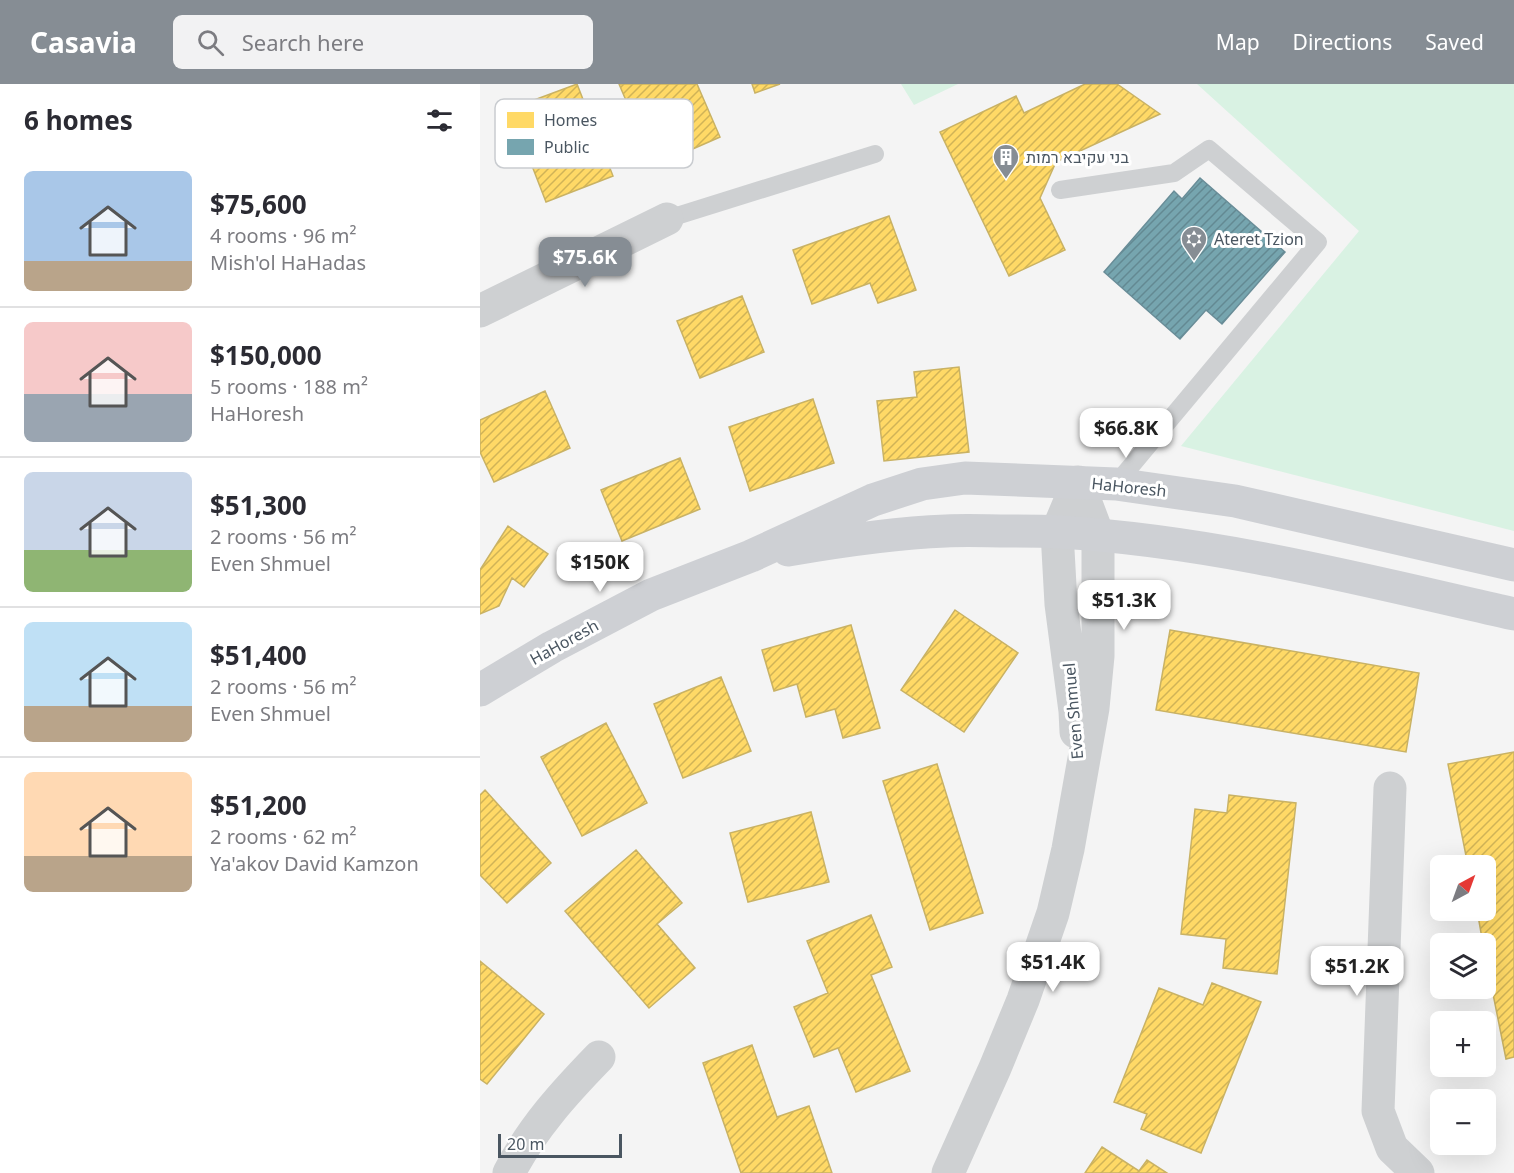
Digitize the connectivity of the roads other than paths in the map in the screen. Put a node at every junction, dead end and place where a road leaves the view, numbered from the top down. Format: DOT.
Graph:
graph roads {
  1 [pos="875,154"];
  2 [pos="1060,190"];
  3 [pos="667,219"];
  4 [pos="480,311"];
  5 [pos="1078,482"];
  6 [pos="1116,484"];
  7 [pos="1057,532"];
  8 [pos="1098,535"];
  9 [pos="750,556"];
  10 [pos="1514,565"];
  11 [pos="1514,614"];
  12 [pos="480,690"];
  13 [pos="1079,787"];
  14 [pos="1390,788"];
  15 [pos="599,1057"];
  16 [pos="510,1173"];
  17 [pos="948,1173"];
  18 [pos="1418,1173"];
  1 -- 3 [label="lane"];
  2 -- 6 [label="lane"];
  3 -- 4 [label="street"];
  5 -- 6 [label="street, HaHoresh"];
  5 -- 7 [label="street, Even Shmuel"];
  5 -- 8 [label="street, Even Shmuel"];
  5 -- 9 [label="street, HaHoresh"];
  6 -- 10 [label="street, HaHoresh"];
  7 -- 8 [label="street, HaHoresh"];
  7 -- 9 [label="street, HaHoresh"];
  7 -- 13 [label="street, Even Shmuel"];
  8 -- 11 [label="street, HaHoresh"];
  8 -- 13 [label="street, Even Shmuel"];
  9 -- 12 [label="street, HaHoresh"];
  13 -- 17 [label="street, Even Shmuel"];
  14 -- 18 [label="street"];
  15 -- 16 [label="street"];
}
